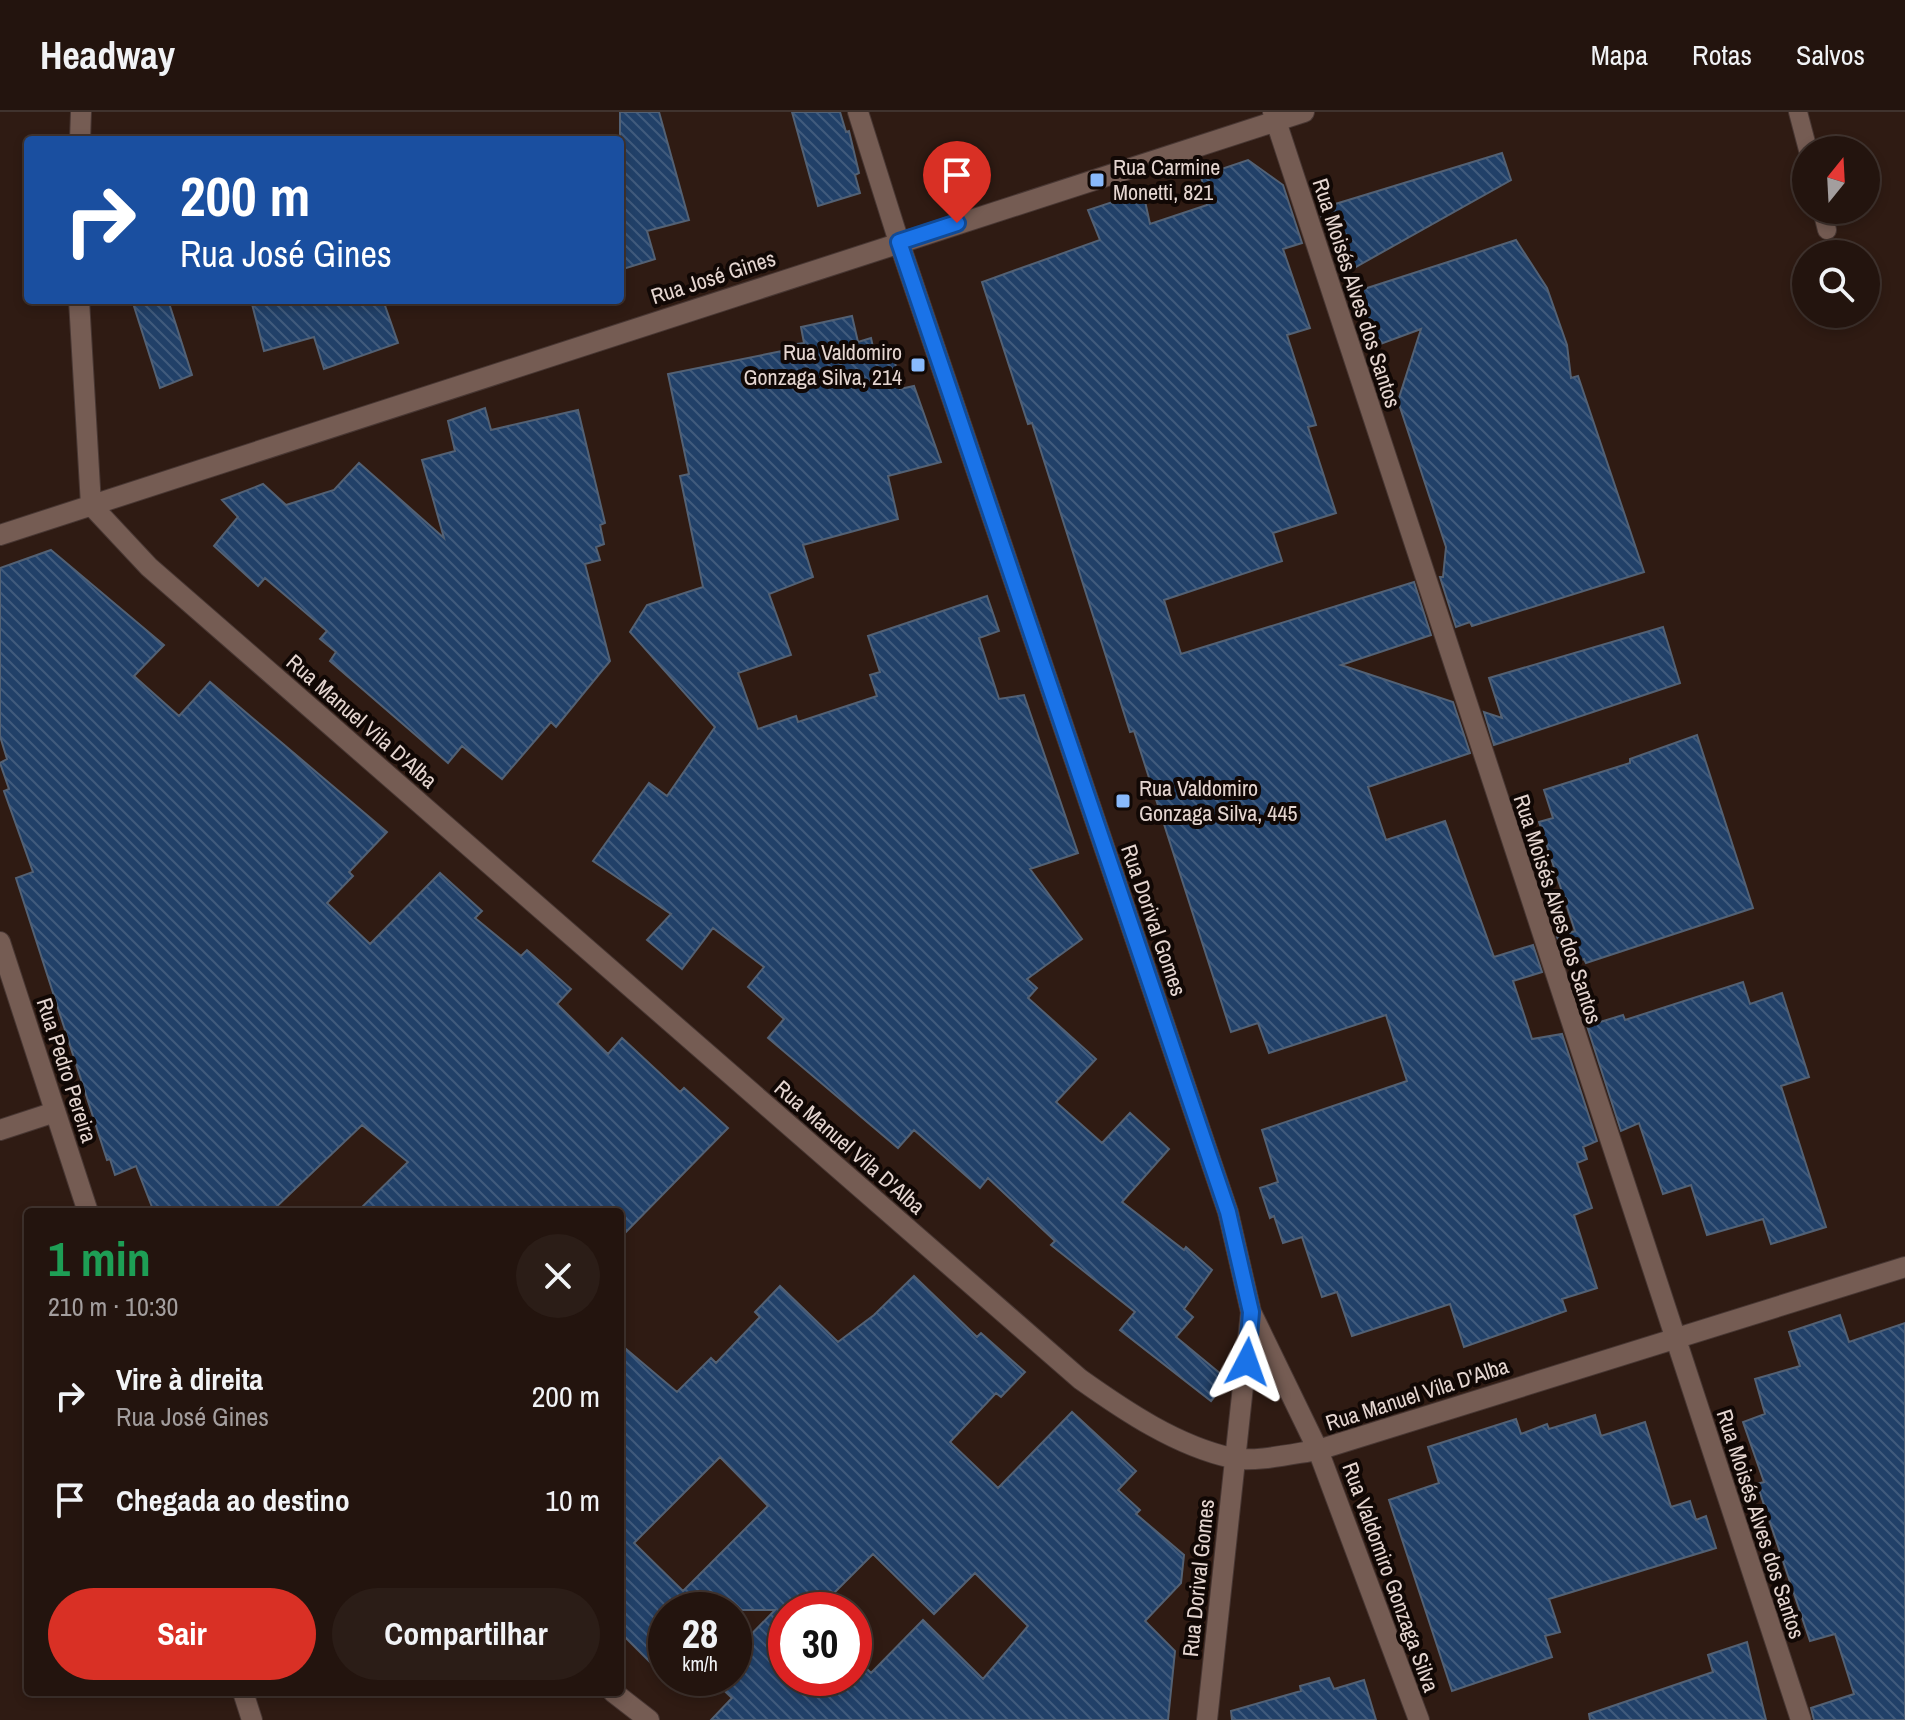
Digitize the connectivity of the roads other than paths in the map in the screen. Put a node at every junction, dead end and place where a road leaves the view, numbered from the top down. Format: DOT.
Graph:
graph roads {
  1 [pos="81,112"];
  2 [pos="858,112"];
  3 [pos="1304,112"];
  4 [pos="1798,112"];
  5 [pos="1274,117"];
  6 [pos="80,136"];
  7 [pos="1804,136"];
  8 [pos="1826,224"];
  9 [pos="1827,230"];
  10 [pos="899,242"];
  11 [pos="79,304"];
  12 [pos="91,505"];
  13 [pos="0,535"];
  14 [pos="0,942"];
  15 [pos="55,1112"];
  16 [pos="0,1130"];
  17 [pos="87,1208"];
  18 [pos="1905,1267"];
  19 [pos="1251,1312"];
  20 [pos="1673,1338"];
  21 [pos="1318,1450"];
  22 [pos="1235,1459"];
  23 [pos="244,1696"];
  24 [pos="617,1696"];
  25 [pos="619,1696"];
  26 [pos="252,1720"];
  27 [pos="626,1720"];
  28 [pos="649,1720"];
  29 [pos="1207,1720"];
  30 [pos="1419,1720"];
  31 [pos="1801,1720"];
  1 -- 6 [label="street"];
  2 -- 10 [label="street, Rua Dorival Gomes"];
  3 -- 5 [label="street, Rua José Gines"];
  4 -- 7 [label="lane"];
  5 -- 10 [label="street, Rua José Gines"];
  5 -- 20 [label="street, Rua Moisés Alves dos Santos"];
  8 -- 9 [label="lane"];
  10 -- 12 [label="street, Rua José Gines"];
  10 -- 19 [label="street, Rua Dorival Gomes"];
  11 -- 12 [label="street"];
  12 -- 13 [label="street, Rua José Gines"];
  12 -- 22 [label="street, Rua Manuel Vila D'Alba"];
  14 -- 15 [label="street, Rua Pedro Pereira"];
  15 -- 16 [label="street"];
  15 -- 17 [label="street, Rua Pedro Pereira"];
  18 -- 20 [label="street, Rua Manuel Vila D'Alba"];
  19 -- 21 [label="street, Rua Valdomiro Gonzaga Silva"];
  19 -- 22 [label="street, Rua Dorival Gomes"];
  20 -- 21 [label="street, Rua Manuel Vila D'Alba"];
  20 -- 31 [label="street, Rua Moisés Alves dos Santos"];
  21 -- 22 [label="street, Rua Manuel Vila D'Alba"];
  21 -- 30 [label="street, Rua Valdomiro Gonzaga Silva"];
  22 -- 29 [label="street, Rua Dorival Gomes"];
  23 -- 26 [label="street"];
  24 -- 27 [label="street"];
  25 -- 28 [label="street"];
}
